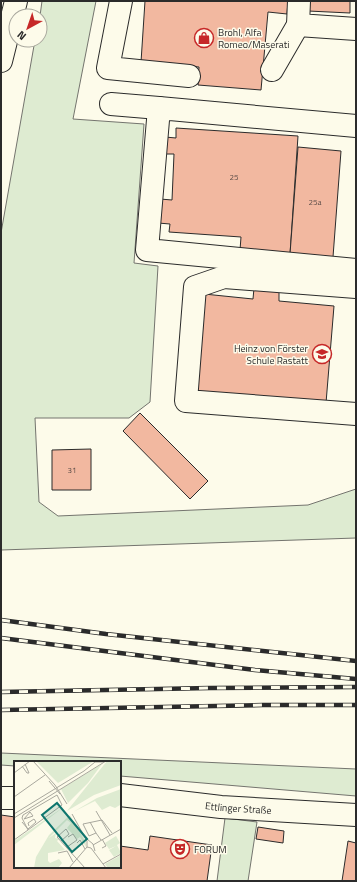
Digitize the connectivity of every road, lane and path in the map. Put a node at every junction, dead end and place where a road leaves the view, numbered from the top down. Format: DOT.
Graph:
graph roads {
  1 [pos="16,1"];
  2 [pos="120,1"];
  3 [pos="299,1"];
  4 [pos="298,25"];
  5 [pos="356,29"];
  6 [pos="1,61"];
  7 [pos="272,70"];
  8 [pos="189,76"];
  9 [pos="111,104"];
  10 [pos="159,108"];
  11 [pos="356,126"];
  12 [pos="356,270"];
  13 [pos="356,287"];
  14 [pos="356,414"];
  15 [pos="121,795"];
  16 [pos="1,798"];
  17 [pos="14,798"];
  18 [pos="356,815"];
  1 -- 6 [label="street"];
  2 -- 8 [label="street"];
  3 -- 4 [label="street"];
  4 -- 5 [label="street"];
  4 -- 7 [label="street"];
  9 -- 10 [label="street"];
  10 -- 11 [label="street"];
  10 -- 12 [label="street"];
  13 -- 14 [label="street"];
  15 -- 18 [label="street, Ettlinger Straße"];
  16 -- 17 [label="street"];
}
